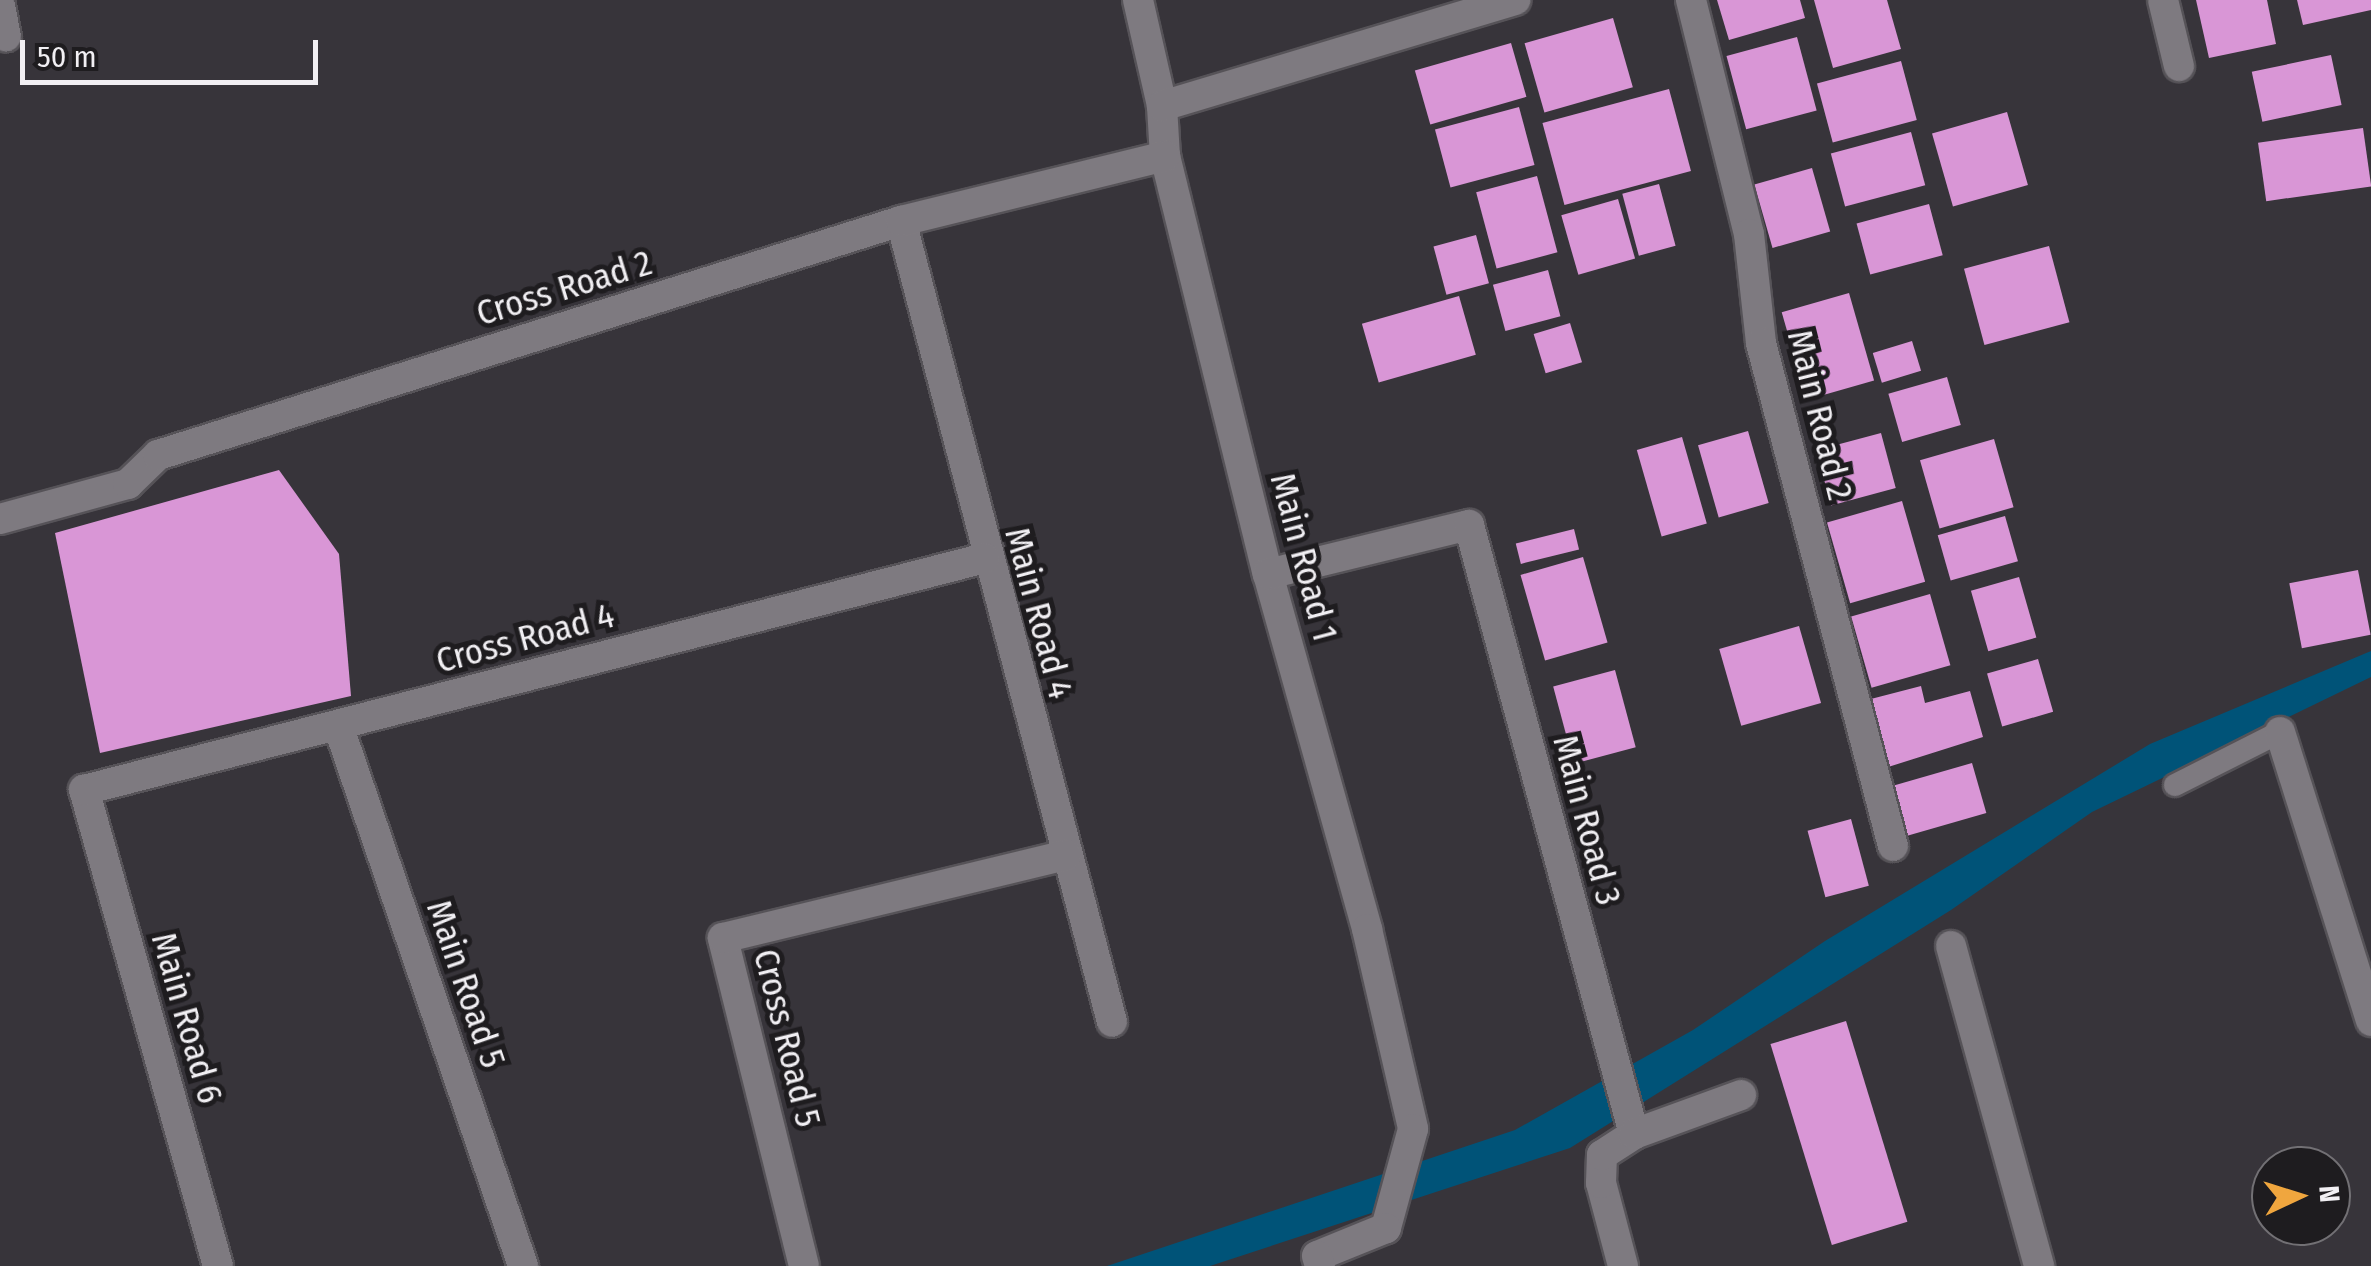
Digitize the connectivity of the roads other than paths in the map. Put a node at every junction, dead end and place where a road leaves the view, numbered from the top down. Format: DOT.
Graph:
graph roads {
  1 [pos="1138,0"];
  2 [pos="1516,0"];
  3 [pos="1691,0"];
  4 [pos="2164,0"];
  5 [pos="2179,66"];
  6 [pos="1162,106"];
  7 [pos="1165,156"];
  8 [pos="901,221"];
  9 [pos="0,519"];
  10 [pos="985,558"];
  11 [pos="1268,574"];
  12 [pos="338,726"];
  13 [pos="2280,732"];
  14 [pos="2175,785"];
  15 [pos="84,790"];
  16 [pos="1893,846"];
  17 [pos="1066,855"];
  18 [pos="1951,946"];
  19 [pos="1112,1022"];
  20 [pos="2371,1022"];
  21 [pos="1741,1095"];
  22 [pos="1634,1134"];
  23 [pos="218,1266"];
  24 [pos="523,1266"];
  25 [pos="804,1266"];
  26 [pos="1320,1266"];
  27 [pos="1623,1266"];
  28 [pos="2039,1266"];
  1 -- 6 [label="street, Main Road 1"];
  2 -- 6 [label="street"];
  3 -- 16 [label="street, Main Road 2"];
  4 -- 5 [label="street"];
  6 -- 7 [label="street, Main Road 1"];
  7 -- 8 [label="street, Cross Road 2"];
  7 -- 11 [label="street, Main Road 1"];
  8 -- 9 [label="street, Cross Road 2"];
  8 -- 10 [label="street, Main Road 4"];
  10 -- 12 [label="street, Cross Road 4"];
  10 -- 17 [label="street, Main Road 4"];
  11 -- 22 [label="street, Main Road 3"];
  11 -- 26 [label="street, Main Road 1"];
  12 -- 15 [label="street, Cross Road 4"];
  12 -- 24 [label="street, Main Road 5"];
  13 -- 14 [label="lane"];
  13 -- 20 [label="street"];
  15 -- 23 [label="street, Main Road 6"];
  17 -- 19 [label="street, Main Road 4"];
  17 -- 25 [label="street, Cross Road 5"];
  18 -- 28 [label="street"];
  21 -- 22 [label="street"];
  22 -- 27 [label="street"];
}
